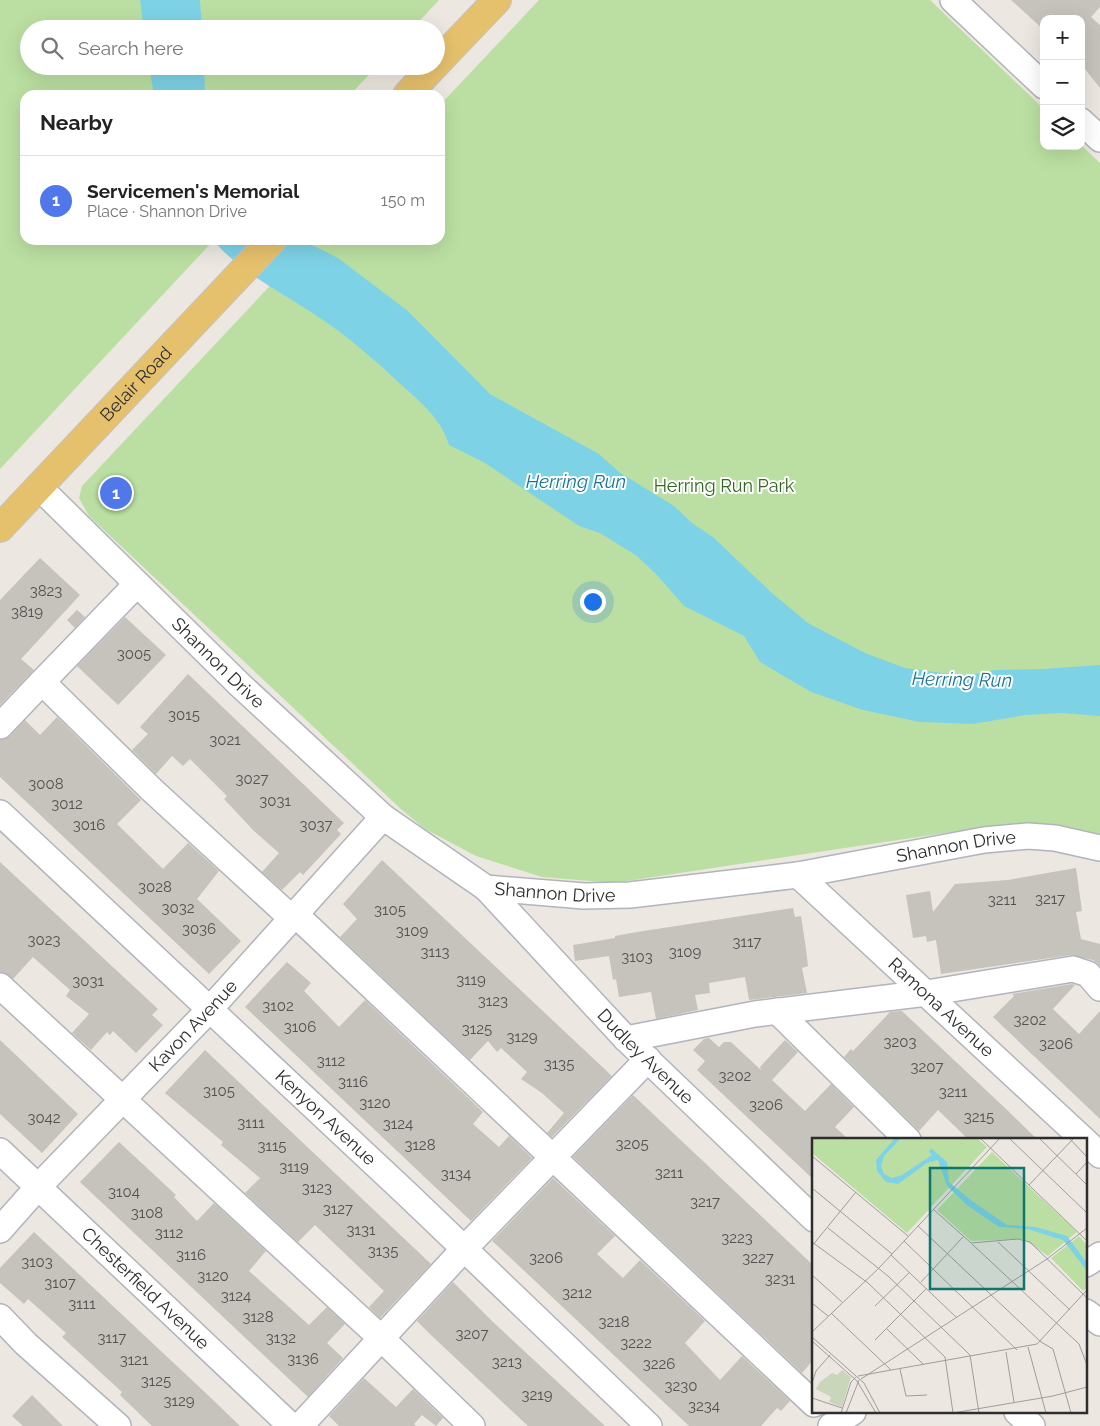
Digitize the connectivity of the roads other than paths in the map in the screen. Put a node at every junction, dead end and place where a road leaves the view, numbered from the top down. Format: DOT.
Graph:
graph roads {
  1 [pos="497,0"];
  2 [pos="953,0"];
  3 [pos="445,55"];
  4 [pos="426,75"];
  5 [pos="1040,82"];
  6 [pos="412,90"];
  7 [pos="1085,125"];
  8 [pos="1100,139"];
  9 [pos="267,245"];
  10 [pos="39,487"];
  11 [pos="0,528"];
  12 [pos="137,584"];
  13 [pos="42,682"];
  14 [pos="0,726"];
  15 [pos="0,813"];
  16 [pos="383,817"];
  17 [pos="1100,848"];
  18 [pos="798,874"];
  19 [pos="486,888"];
  20 [pos="296,915"];
  21 [pos="0,986"];
  22 [pos="1100,988"];
  23 [pos="927,993"];
  24 [pos="210,1009"];
  25 [pos="777,1011"];
  26 [pos="626,1039"];
  27 [pos="648,1059"];
  28 [pos="124,1100"];
  29 [pos="906,1138"];
  30 [pos="1082,1138"];
  31 [pos="1088,1144"];
  32 [pos="0,1151"];
  33 [pos="1100,1155"];
  34 [pos="553,1158"];
  35 [pos="38,1187"];
  36 [pos="812,1217"];
  37 [pos="0,1230"];
  38 [pos="464,1249"];
  39 [pos="1100,1255"];
  40 [pos="1088,1263"];
  41 [pos="1088,1314"];
  42 [pos="0,1317"];
  43 [pos="1100,1323"];
  44 [pos="381,1338"];
  45 [pos="812,1402"];
  46 [pos="1019,1414"];
  47 [pos="118,1426"];
  48 [pos="291,1426"];
  49 [pos="300,1426"];
  50 [pos="472,1426"];
  51 [pos="650,1426"];
  52 [pos="1032,1426"];
  1 -- 3 [label="main road"];
  2 -- 5 [label="street"];
  4 -- 6 [label="main road"];
  7 -- 8 [label="street"];
  9 -- 10 [label="main road, Belair Road"];
  10 -- 11 [label="main road, Belair Road"];
  10 -- 12 [label="street, Shannon Drive"];
  12 -- 13 [label="street"];
  12 -- 16 [label="street, Shannon Drive"];
  13 -- 14 [label="street"];
  13 -- 20 [label="street"];
  15 -- 24 [label="street, Kenyon Avenue"];
  16 -- 19 [label="street, Shannon Drive"];
  16 -- 20 [label="street, Kavon Avenue"];
  17 -- 18 [label="street, Shannon Drive"];
  18 -- 19 [label="street, Shannon Drive"];
  18 -- 23 [label="street, Ramona Avenue"];
  19 -- 26 [label="street, Dudley Avenue"];
  20 -- 24 [label="street, Kavon Avenue"];
  20 -- 34 [label="street"];
  21 -- 28 [label="street"];
  22 -- 23 [label="street"];
  23 -- 25 [label="street"];
  23 -- 30 [label="street, Ramona Avenue"];
  24 -- 28 [label="street, Kavon Avenue"];
  24 -- 38 [label="street, Kenyon Avenue"];
  25 -- 26 [label="street"];
  25 -- 29 [label="street"];
  26 -- 27 [label="street, Dudley Avenue"];
  27 -- 34 [label="street"];
  27 -- 36 [label="street, Dudley Avenue"];
  28 -- 35 [label="street, Kavon Avenue"];
  28 -- 44 [label="street"];
  31 -- 33 [label="street, Ramona Avenue"];
  32 -- 35 [label="street, Chesterfield Avenue"];
  34 -- 38 [label="street"];
  34 -- 45 [label="street"];
  35 -- 37 [label="street, Kavon Avenue"];
  35 -- 48 [label="street, Chesterfield Avenue"];
  38 -- 44 [label="street"];
  38 -- 51 [label="street, Kenyon Avenue"];
  39 -- 40 [label="street"];
  41 -- 43 [label="street"];
  42 -- 47 [label="street"];
  44 -- 49 [label="street"];
  44 -- 50 [label="street"];
  46 -- 52 [label="street"];
}
